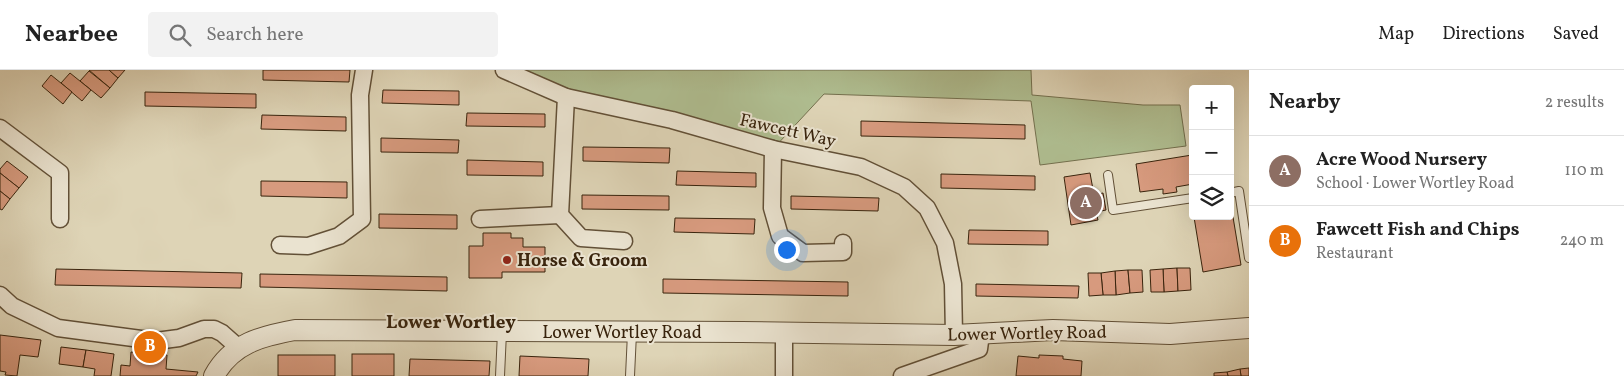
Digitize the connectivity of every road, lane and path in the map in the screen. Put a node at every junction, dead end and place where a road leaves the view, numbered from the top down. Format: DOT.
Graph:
graph roads {
  1 [pos="364,70"];
  2 [pos="504,70"];
  3 [pos="566,97"];
  4 [pos="0,128"];
  5 [pos="773,149"];
  6 [pos="1108,175"];
  7 [pos="1234,192"];
  8 [pos="1189,199"];
  9 [pos="560,215"];
  10 [pos="60,219"];
  11 [pos="480,219"];
  12 [pos="624,241"];
  13 [pos="843,243"];
  14 [pos="280,245"];
  15 [pos="1249,258"];
  16 [pos="6,301"];
  17 [pos="1249,328"];
  18 [pos="502,332"];
  19 [pos="632,332"];
  20 [pos="784,334"];
  21 [pos="981,334"];
  22 [pos="954,335"];
  23 [pos="239,348"];
  24 [pos="214,376"];
  25 [pos="500,376"];
  26 [pos="630,376"];
  27 [pos="784,376"];
  28 [pos="902,376"];
  1 -- 14 [label="street"];
  2 -- 3 [label="street, Fawcett Way"];
  3 -- 5 [label="street, Fawcett Way"];
  3 -- 9 [label="street"];
  4 -- 10 [label="street"];
  5 -- 13 [label="street"];
  5 -- 22 [label="street, Fawcett Way"];
  6 -- 8 [label="lane"];
  7 -- 15 [label="lane"];
  9 -- 11 [label="street"];
  9 -- 12 [label="street"];
  16 -- 23 [label="street"];
  17 -- 21 [label="street, Lower Wortley Road"];
  18 -- 19 [label="street, Lower Wortley Road"];
  18 -- 23 [label="street, Lower Wortley Road"];
  18 -- 25 [label="lane"];
  19 -- 20 [label="street, Lower Wortley Road"];
  19 -- 26 [label="lane"];
  20 -- 22 [label="street, Lower Wortley Road"];
  20 -- 27 [label="street"];
  21 -- 22 [label="street, Lower Wortley Road"];
  21 -- 28 [label="street"];
  23 -- 24 [label="street"];
}
